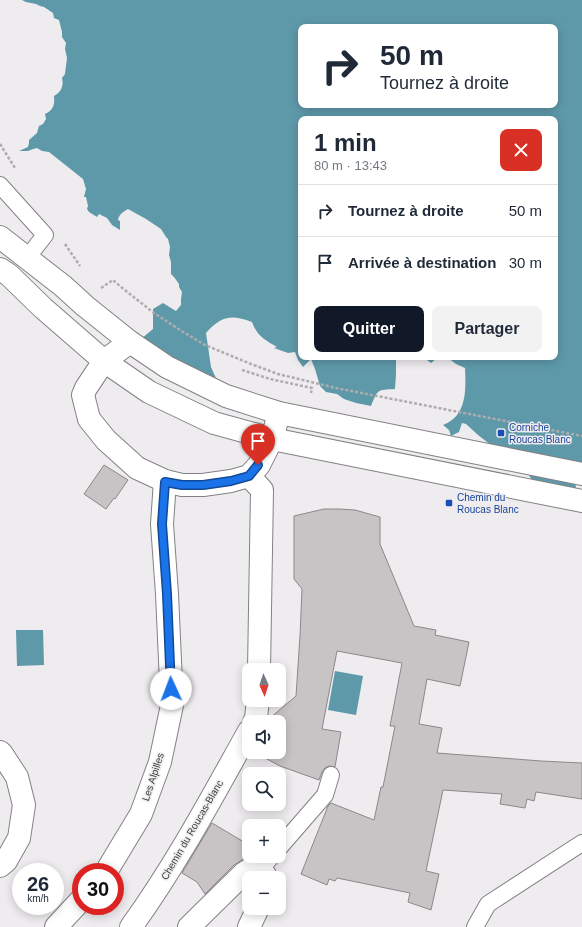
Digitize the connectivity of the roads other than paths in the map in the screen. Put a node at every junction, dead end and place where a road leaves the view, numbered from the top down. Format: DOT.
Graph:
graph roads {
  1 [pos="0,185"];
  2 [pos="0,238"];
  3 [pos="27,258"];
  4 [pos="0,269"];
  5 [pos="125,338"];
  6 [pos="104,361"];
  7 [pos="279,413"];
  8 [pos="272,439"];
  9 [pos="582,474"];
  10 [pos="249,476"];
  11 [pos="165,482"];
  12 [pos="582,500"];
  13 [pos="259,663"];
  14 [pos="242,743"];
  15 [pos="0,752"];
  16 [pos="331,775"];
  17 [pos="286,840"];
  18 [pos="582,843"];
  19 [pos="111,863"];
  20 [pos="0,866"];
  21 [pos="266,868"];
  22 [pos="72,910"];
  23 [pos="255,915"];
  24 [pos="56,927"];
  25 [pos="132,927"];
  26 [pos="189,927"];
  27 [pos="249,927"];
  28 [pos="476,927"];
  1 -- 3 [label="lane"];
  2 -- 3 [label="street"];
  3 -- 5 [label="street"];
  4 -- 6 [label="street"];
  5 -- 6 [label="street"];
  5 -- 7 [label="street"];
  6 -- 8 [label="street"];
  6 -- 11 [label="street"];
  7 -- 8 [label="street"];
  7 -- 9 [label="street"];
  8 -- 10 [label="street"];
  8 -- 12 [label="street"];
  10 -- 11 [label="street"];
  10 -- 13 [label="street"];
  11 -- 19 [label="street, Les Alpilles"];
  14 -- 25 [label="street, Chemin du Roucas-Blanc"];
  15 -- 20 [label="street"];
  16 -- 17 [label="lane"];
  18 -- 28 [label="lane"];
  21 -- 26 [label="street"];
  22 -- 24 [label="street"];
  23 -- 27 [label="street"];
}
